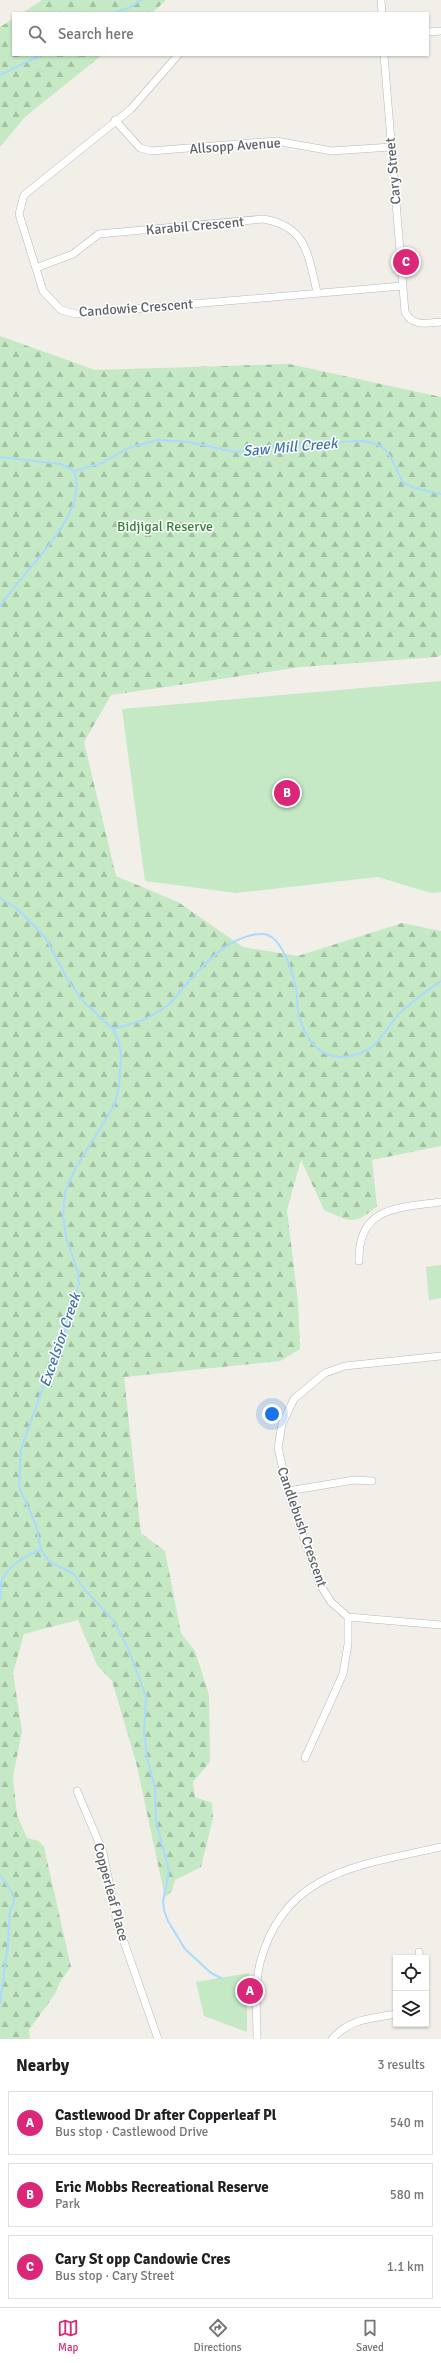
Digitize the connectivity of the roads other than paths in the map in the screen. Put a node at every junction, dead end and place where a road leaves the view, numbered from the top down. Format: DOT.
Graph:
graph roads {
  1 [pos="381,0"];
  2 [pos="382,12"];
  3 [pos="441,30"];
  4 [pos="429,32"];
  5 [pos="177,56"];
  6 [pos="384,56"];
  7 [pos="115,120"];
  8 [pos="392,147"];
  9 [pos="36,268"];
  10 [pos="402,286"];
  11 [pos="317,292"];
  12 [pos="441,322"];
  13 [pos="441,1202"];
  14 [pos="358,1261"];
  15 [pos="441,1356"];
  16 [pos="372,1482"];
  17 [pos="288,1491"];
  18 [pos="348,1617"];
  19 [pos="441,1625"];
  20 [pos="305,1758"];
  21 [pos="77,1791"];
  22 [pos="441,1847"];
  23 [pos="393,2015"];
  24 [pos="158,2039"];
  25 [pos="257,2039"];
  26 [pos="332,2039"];
  1 -- 2 [label="street"];
  3 -- 4 [label="street"];
  5 -- 7 [label="street, Candowie Crescent"];
  6 -- 8 [label="street, Cary Street"];
  7 -- 8 [label="street, Allsopp Avenue"];
  7 -- 9 [label="street, Candowie Crescent"];
  8 -- 10 [label="street, Cary Street"];
  9 -- 11 [label="street, Candowie Crescent"];
  9 -- 11 [label="street, Karabil Crescent"];
  10 -- 11 [label="street, Candowie Crescent"];
  10 -- 12 [label="street, Cary Street"];
  13 -- 14 [label="street"];
  15 -- 17 [label="street, Candlebush Crescent"];
  16 -- 17 [label="street"];
  17 -- 18 [label="street, Candlebush Crescent"];
  18 -- 19 [label="street"];
  18 -- 20 [label="street"];
  21 -- 24 [label="street, Copperleaf Place"];
  22 -- 25 [label="street"];
  23 -- 26 [label="street"];
}
